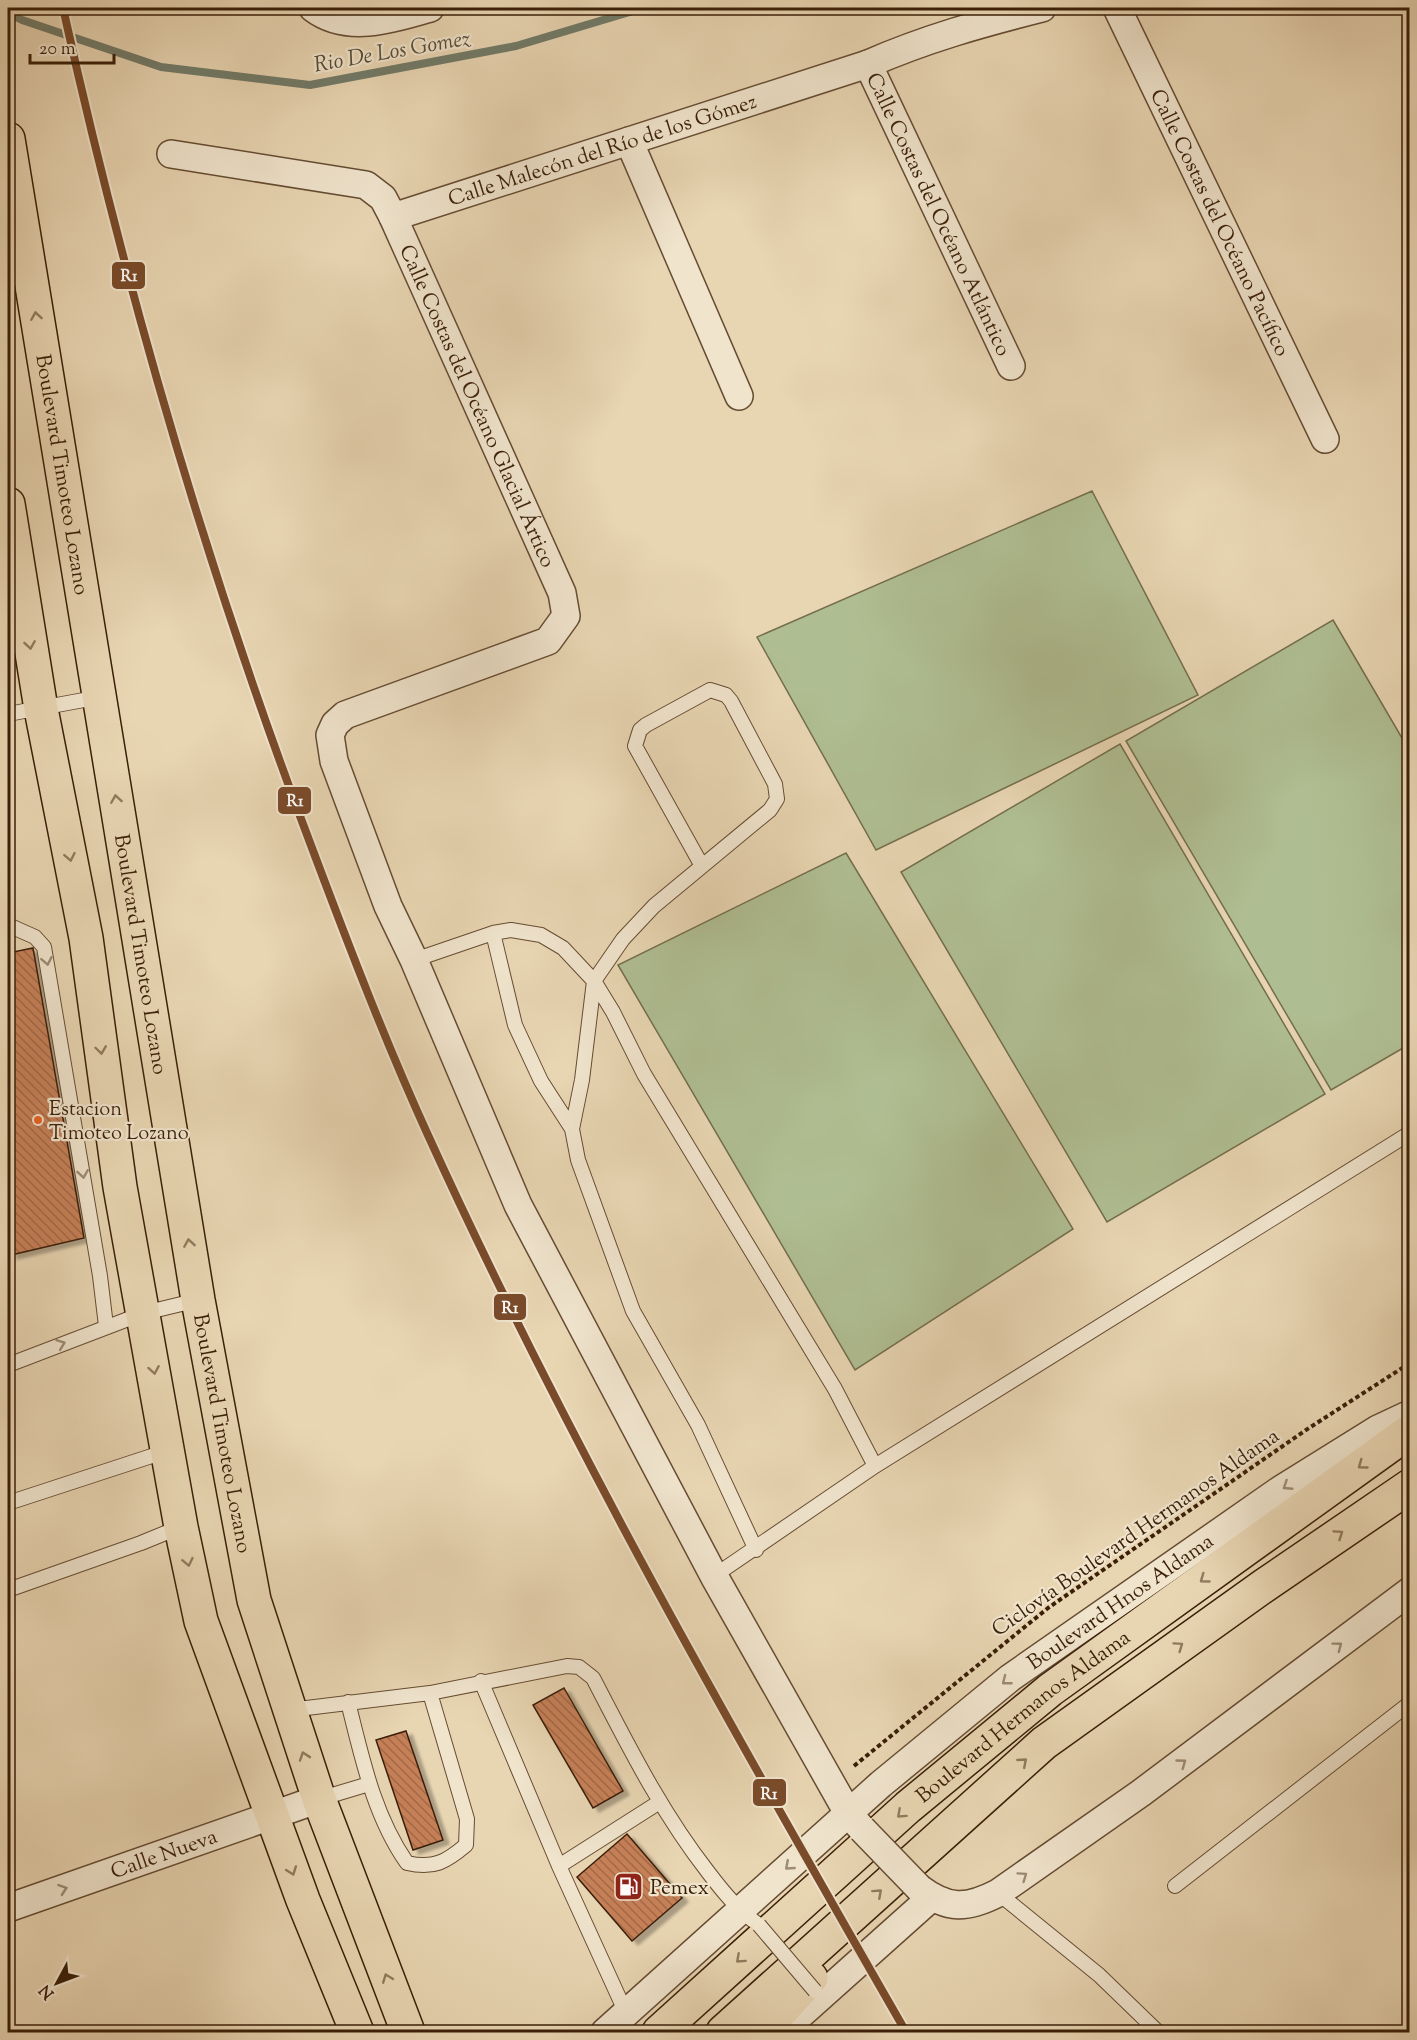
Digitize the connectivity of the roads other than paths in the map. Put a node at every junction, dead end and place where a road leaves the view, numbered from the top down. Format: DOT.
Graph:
graph roads {
  1 [pos="313,8"];
  2 [pos="430,8"];
  3 [pos="1042,8"];
  4 [pos="1117,8"];
  5 [pos="868,64"];
  6 [pos="8,139"];
  7 [pos="629,141"];
  8 [pos="171,154"];
  9 [pos="393,217"];
  10 [pos="1011,366"];
  11 [pos="739,396"];
  12 [pos="1324,439"];
  13 [pos="8,504"];
  14 [pos="100,697"];
  15 [pos="41,709"];
  16 [pos="8,714"];
  17 [pos="702,866"];
  18 [pos="8,925"];
  19 [pos="494,933"];
  20 [pos="414,960"];
  21 [pos="594,981"];
  22 [pos="572,1129"];
  23 [pos="1410,1133"];
  24 [pos="198,1300"];
  25 [pos="144,1313"];
  26 [pos="106,1326"];
  27 [pos="8,1365"];
  28 [pos="1410,1413"];
  29 [pos="1410,1431"];
  30 [pos="167,1451"];
  31 [pos="875,1466"];
  32 [pos="1410,1486"];
  33 [pos="8,1503"];
  34 [pos="181,1527"];
  35 [pos="756,1550"];
  36 [pos="714,1576"];
  37 [pos="8,1590"];
  38 [pos="1410,1591"];
  39 [pos="481,1681"];
  40 [pos="430,1692"];
  41 [pos="348,1702"];
  42 [pos="1410,1703"];
  43 [pos="288,1710"];
  44 [pos="369,1784"];
  45 [pos="319,1799"];
  46 [pos="658,1803"];
  47 [pos="272,1816"];
  48 [pos="855,1821"];
  49 [pos="559,1866"];
  50 [pos="1174,1886"];
  51 [pos="925,1892"];
  52 [pos="998,1893"];
  53 [pos="8,1908"];
  54 [pos="748,1918"];
  55 [pos="835,1932"];
  56 [pos="818,1994"];
  57 [pos="626,2013"];
  58 [pos="357,2032"];
  59 [pos="408,2032"];
  60 [pos="605,2032"];
  61 [pos="659,2032"];
  62 [pos="723,2032"];
  63 [pos="762,2032"];
  64 [pos="781,2032"];
  65 [pos="1158,2032"];
  1 -- 2 [label="street"];
  3 -- 5 [label="street, Calle Malecón del Río de los Gómez"];
  4 -- 12 [label="street, Calle Costas del Océano Pacífico"];
  5 -- 7 [label="street, Calle Malecón del Río de los Gómez"];
  5 -- 10 [label="street, Calle Costas del Océano Atlántico"];
  14 -- 6 [label="main road, Boulevard Timoteo Lozano, one-way"];
  7 -- 9 [label="street, Calle Malecón del Río de los Gómez"];
  7 -- 11 [label="street"];
  8 -- 9 [label="street"];
  9 -- 20 [label="street, Calle Costas del Océano Glacial Ártico"];
  13 -- 15 [label="main road, one-way"];
  14 -- 15 [label="lane"];
  24 -- 14 [label="main road, Boulevard Timoteo Lozano, one-way"];
  15 -- 16 [label="lane"];
  15 -- 25 [label="main road, one-way"];
  17 -- 17 [label="lane"];
  17 -- 21 [label="lane"];
  18 -- 26 [label="lane, one-way"];
  19 -- 20 [label="lane"];
  19 -- 21 [label="lane"];
  19 -- 22 [label="lane"];
  20 -- 36 [label="street"];
  21 -- 22 [label="lane"];
  21 -- 31 [label="lane"];
  22 -- 35 [label="lane"];
  23 -- 31 [label="lane"];
  24 -- 25 [label="lane"];
  24 -- 43 [label="main road, Boulevard Timoteo Lozano"];
  25 -- 26 [label="lane"];
  25 -- 30 [label="main road, one-way"];
  27 -- 26 [label="lane, one-way"];
  28 -- 48 [label="street, Boulevard Hnos Aldama, one-way"];
  29 -- 61 [label="main road, Boulevard Hermanos Aldama, one-way"];
  30 -- 33 [label="lane"];
  30 -- 34 [label="main road"];
  31 -- 35 [label="lane"];
  55 -- 32 [label="main road, Boulevard Hermanos Aldama, one-way"];
  34 -- 37 [label="lane"];
  34 -- 47 [label="main road, one-way"];
  35 -- 36 [label="lane"];
  36 -- 48 [label="street"];
  52 -- 38 [label="street, one-way"];
  39 -- 40 [label="lane"];
  39 -- 46 [label="lane"];
  39 -- 49 [label="lane"];
  40 -- 41 [label="lane"];
  40 -- 44 [label="lane"];
  41 -- 43 [label="lane"];
  41 -- 44 [label="lane"];
  42 -- 50 [label="lane"];
  45 -- 43 [label="main road, Boulevard Timoteo Lozano, one-way"];
  44 -- 45 [label="lane"];
  45 -- 47 [label="street, Calle Nueva"];
  59 -- 45 [label="main road, Boulevard Timoteo Lozano, one-way"];
  46 -- 49 [label="lane"];
  46 -- 54 [label="lane"];
  53 -- 47 [label="street, Calle Nueva, one-way"];
  47 -- 58 [label="main road, one-way"];
  48 -- 51 [label="street, bridge"];
  48 -- 54 [label="street, Boulevard Hnos Aldama, one-way"];
  49 -- 57 [label="lane"];
  51 -- 52 [label="street"];
  51 -- 56 [label="street"];
  52 -- 65 [label="lane"];
  54 -- 56 [label="lane, bridge"];
  54 -- 57 [label="street, Boulevard Hnos Aldama"];
  55 -- 62 [label="main road, Boulevard Hermanos Aldama"];
  55 -- 63 [label="main road"];
  56 -- 64 [label="street"];
  57 -- 60 [label="street, Boulevard Hnos Aldama"];
}
